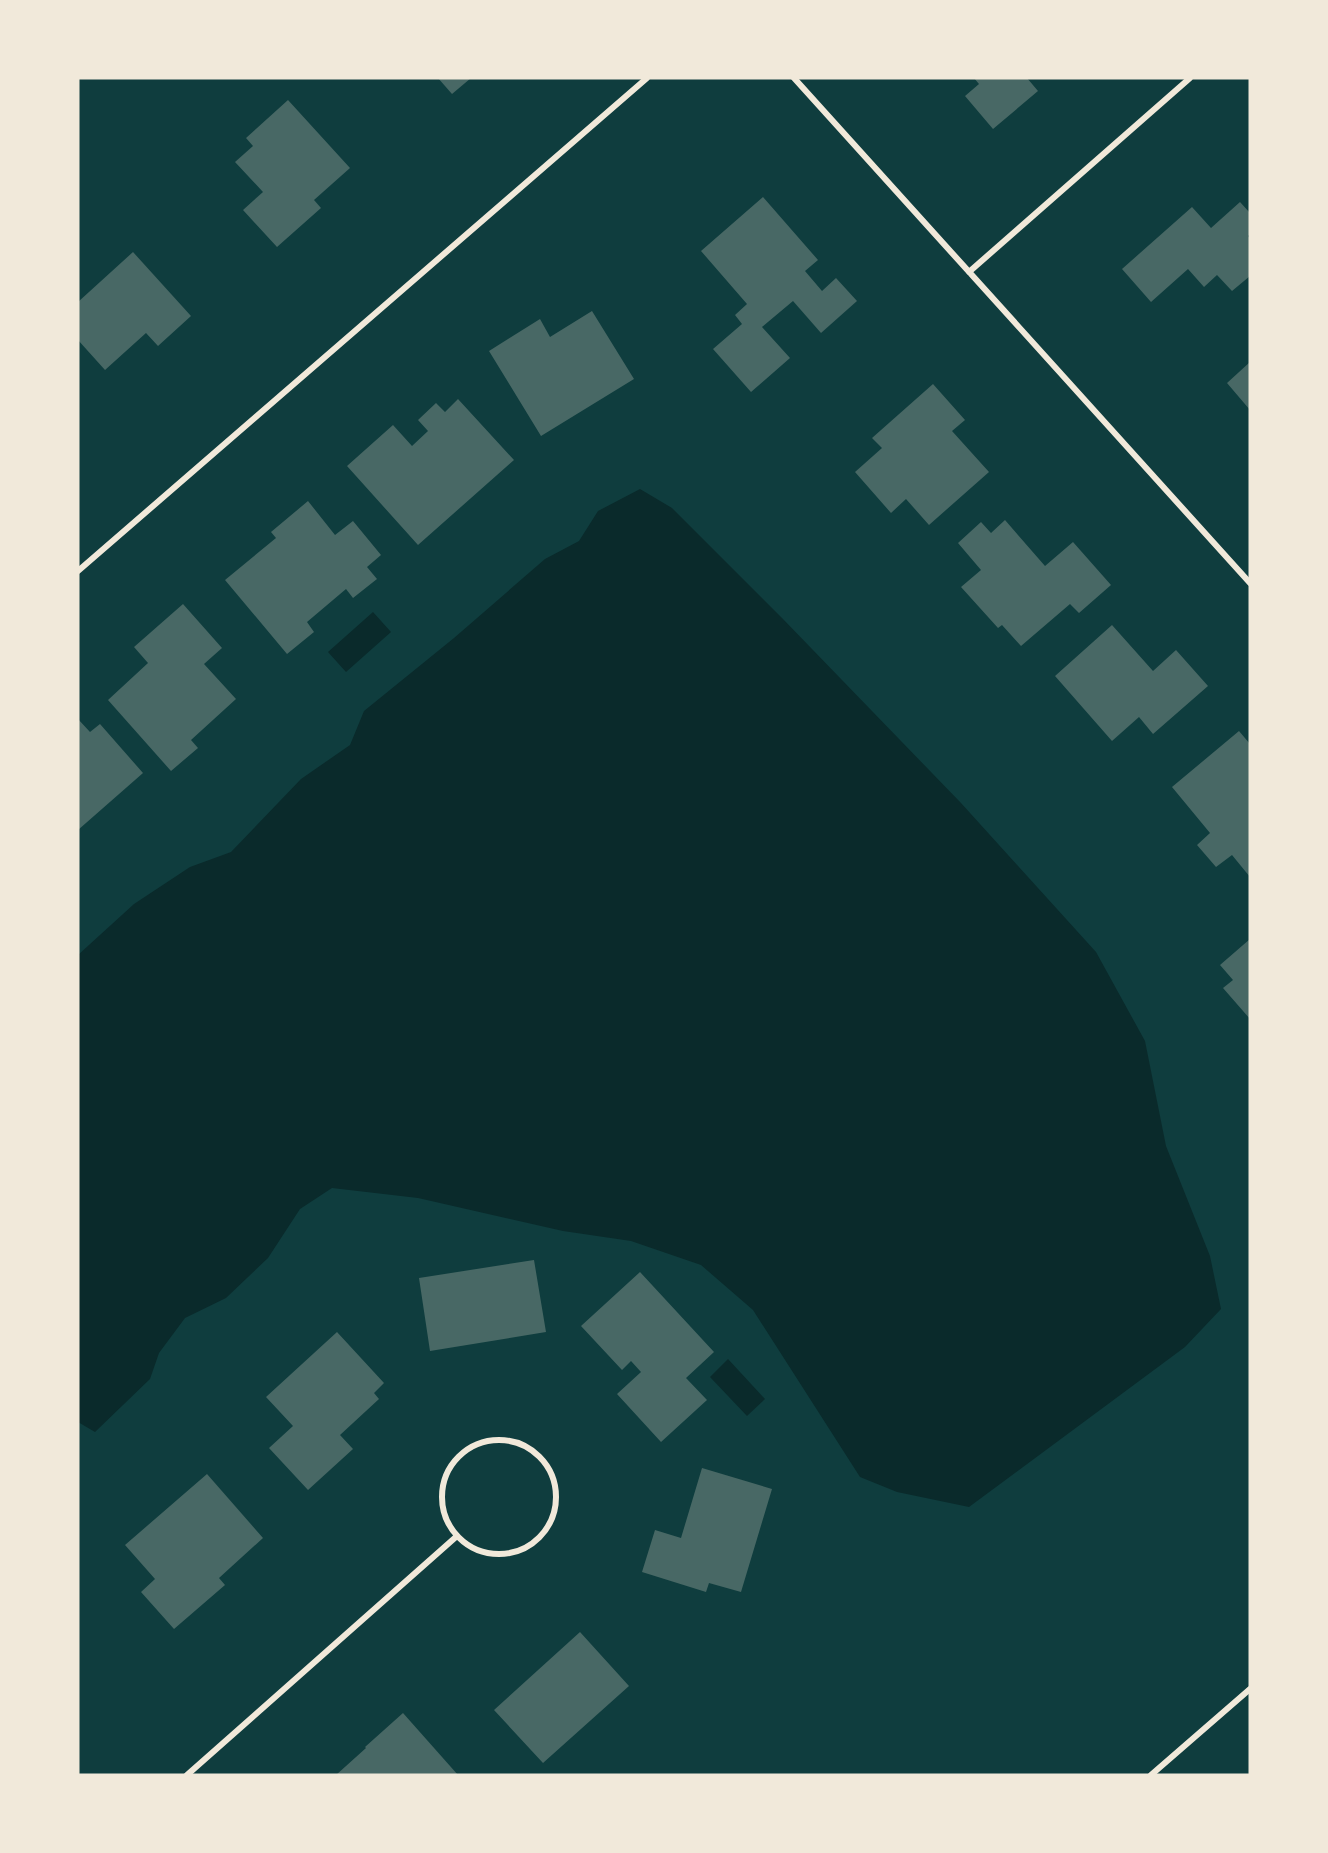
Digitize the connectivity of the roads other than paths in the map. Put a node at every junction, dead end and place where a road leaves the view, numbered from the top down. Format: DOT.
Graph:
graph roads {
  1 [pos="647,78"];
  2 [pos="794,78"];
  3 [pos="1190,78"];
  4 [pos="969,272"];
  5 [pos="78,570"];
  6 [pos="1250,583"];
  7 [pos="457,1536"];
  8 [pos="1250,1689"];
  9 [pos="187,1775"];
  10 [pos="1151,1775"];
  1 -- 5 [label="street"];
  2 -- 4 [label="street"];
  3 -- 4 [label="street"];
  4 -- 6 [label="street"];
  7 -- 7 [label="street"];
  7 -- 9 [label="street"];
  8 -- 10 [label="street"];
}
